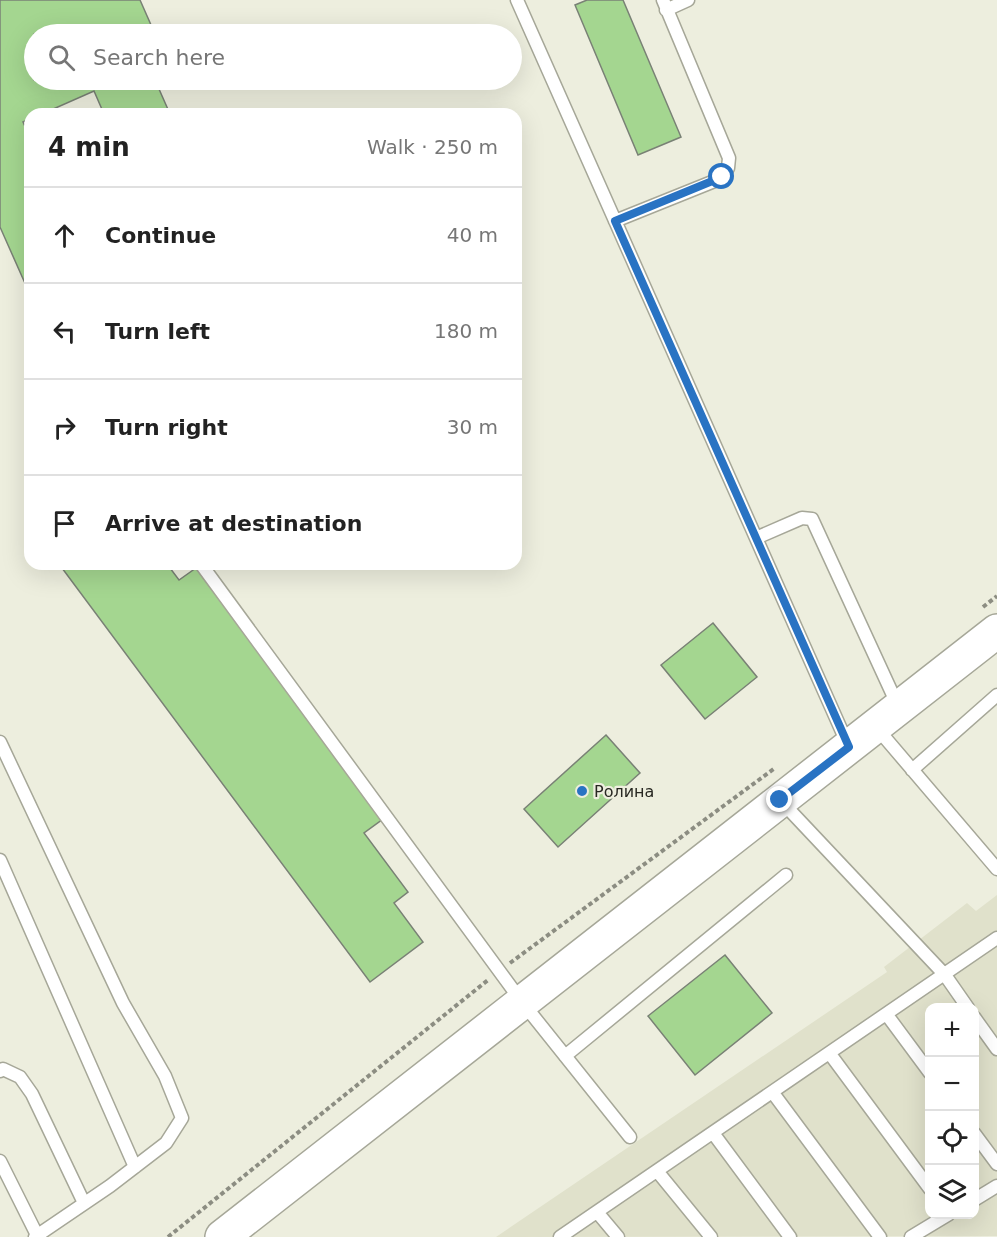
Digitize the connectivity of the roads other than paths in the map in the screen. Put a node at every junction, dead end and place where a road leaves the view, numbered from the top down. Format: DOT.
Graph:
graph roads {
  1 [pos="517,0"];
  2 [pos="688,0"];
  3 [pos="664,5"];
  4 [pos="615,221"];
  5 [pos="756,538"];
  6 [pos="205,570"];
  7 [pos="990,633"];
  8 [pos="997,695"];
  9 [pos="887,717"];
  10 [pos="0,742"];
  11 [pos="849,747"];
  12 [pos="3,757"];
  13 [pos="912,770"];
  14 [pos="780,800"];
  15 [pos="0,860"];
  16 [pos="997,869"];
  17 [pos="786,875"];
  18 [pos="997,938"];
  19 [pos="945,975"];
  20 [pos="522,1002"];
  21 [pos="965,1003"];
  22 [pos="887,1015"];
  23 [pos="979,1023"];
  24 [pos="997,1049"];
  25 [pos="830,1054"];
  26 [pos="565,1056"];
  27 [pos="925,1066"];
  28 [pos="0,1071"];
  29 [pos="773,1093"];
  30 [pos="713,1133"];
  31 [pos="630,1137"];
  32 [pos="979,1139"];
  33 [pos="0,1161"];
  34 [pos="997,1164"];
  35 [pos="135,1167"];
  36 [pos="657,1171"];
  37 [pos="925,1182"];
  38 [pos="997,1186"];
  39 [pos="979,1197"];
  40 [pos="84,1203"];
  41 [pos="597,1212"];
  42 [pos="942,1219"];
  43 [pos="36,1236"];
  44 [pos="222,1237"];
  45 [pos="560,1237"];
  46 [pos="618,1237"];
  47 [pos="711,1237"];
  48 [pos="790,1237"];
  49 [pos="880,1237"];
  50 [pos="911,1237"];
  1 -- 4 [label="lane"];
  2 -- 3 [label="lane"];
  3 -- 4 [label="lane"];
  4 -- 5 [label="lane"];
  5 -- 9 [label="lane"];
  5 -- 11 [label="lane"];
  6 -- 20 [label="lane"];
  7 -- 9 [label="street"];
  8 -- 13 [label="lane"];
  9 -- 11 [label="street"];
  9 -- 13 [label="lane"];
  10 -- 12 [label="lane"];
  11 -- 14 [label="street"];
  12 -- 35 [label="lane"];
  13 -- 16 [label="lane"];
  14 -- 19 [label="lane"];
  14 -- 20 [label="street"];
  15 -- 35 [label="lane"];
  17 -- 26 [label="lane"];
  18 -- 19 [label="lane"];
  19 -- 21 [label="lane"];
  19 -- 22 [label="lane"];
  20 -- 26 [label="lane"];
  20 -- 44 [label="street"];
  22 -- 25 [label="lane"];
  22 -- 27 [label="lane"];
  23 -- 24 [label="lane"];
  25 -- 29 [label="lane"];
  25 -- 37 [label="lane"];
  26 -- 31 [label="lane"];
  28 -- 40 [label="lane"];
  29 -- 30 [label="lane"];
  29 -- 49 [label="lane"];
  30 -- 36 [label="lane"];
  30 -- 48 [label="lane"];
  32 -- 34 [label="lane"];
  33 -- 43 [label="lane"];
  35 -- 40 [label="lane"];
  36 -- 41 [label="lane"];
  36 -- 47 [label="lane"];
  38 -- 39 [label="lane"];
  40 -- 43 [label="lane"];
  41 -- 45 [label="lane"];
  41 -- 46 [label="lane"];
  42 -- 50 [label="lane"];
}
